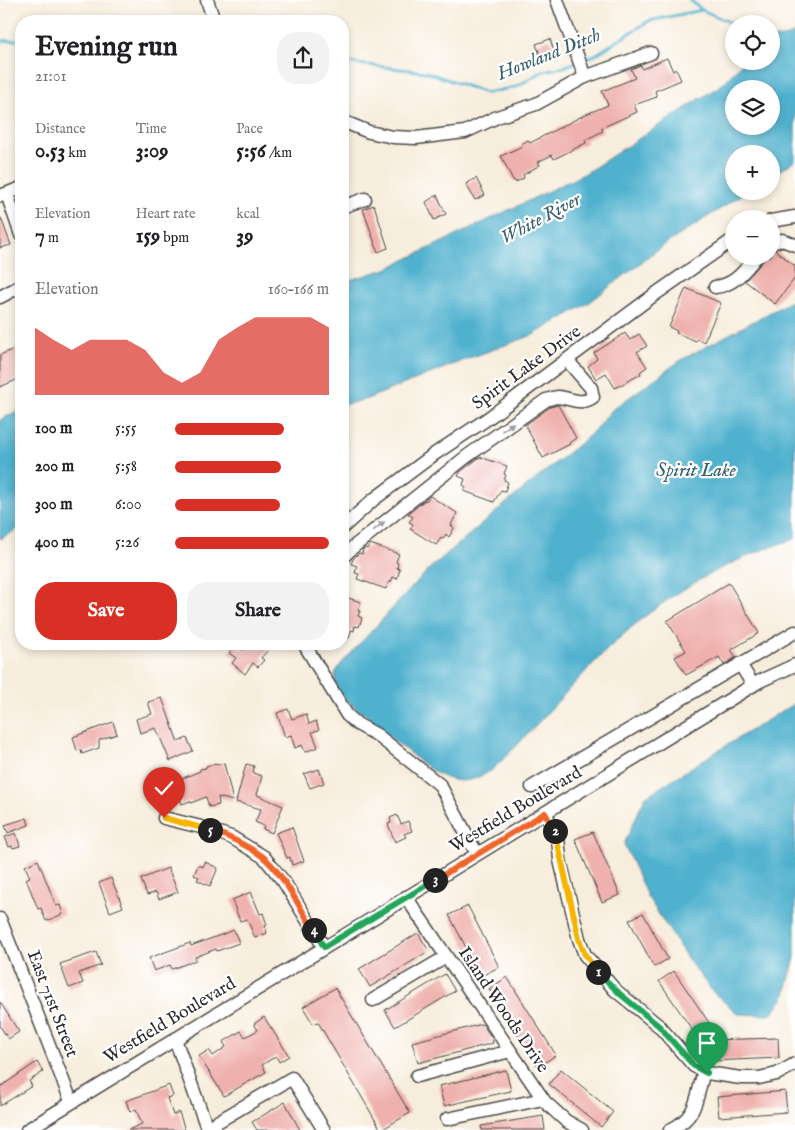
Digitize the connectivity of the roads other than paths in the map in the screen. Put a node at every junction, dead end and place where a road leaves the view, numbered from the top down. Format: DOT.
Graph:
graph roads {
  1 [pos="207,0"];
  2 [pos="557,0"];
  3 [pos="212,15"];
  4 [pos="651,53"];
  5 [pos="585,77"];
  6 [pos="349,124"];
  7 [pos="15,190"];
  8 [pos="3,195"];
  9 [pos="365,199"];
  10 [pos="349,205"];
  11 [pos="795,216"];
  12 [pos="780,219"];
  13 [pos="15,222"];
  14 [pos="780,240"];
  15 [pos="725,245"];
  16 [pos="795,245"];
  17 [pos="749,265"];
  18 [pos="715,287"];
  19 [pos="15,289"];
  20 [pos="0,297"];
  21 [pos="567,360"];
  22 [pos="349,522"];
  23 [pos="349,551"];
  24 [pos="795,632"];
  25 [pos="308,650"];
  26 [pos="740,664"];
  27 [pos="795,666"];
  28 [pos="753,685"];
  29 [pos="532,786"];
  30 [pos="545,813"];
  31 [pos="164,818"];
  32 [pos="478,854"];
  33 [pos="406,897"];
  34 [pos="0,919"];
  35 [pos="324,947"];
  36 [pos="446,957"];
  37 [pos="373,1000"];
  38 [pos="175,1039"];
  39 [pos="510,1051"];
  40 [pos="795,1064"];
  41 [pos="704,1071"];
  42 [pos="416,1076"];
  43 [pos="543,1099"];
  44 [pos="71,1102"];
  45 [pos="447,1119"];
  46 [pos="207,1129"];
  47 [pos="27,1130"];
  48 [pos="324,1130"];
  49 [pos="582,1130"];
  50 [pos="670,1130"];
  1 -- 3 [label="street"];
  2 -- 5 [label="street"];
  4 -- 5 [label="street"];
  5 -- 6 [label="street"];
  7 -- 8 [label="street"];
  8 -- 13 [label="street"];
  9 -- 10 [label="street"];
  11 -- 12 [label="street"];
  14 -- 16 [label="street"];
  15 -- 21 [label="street, Spirit Lake Drive"];
  17 -- 18 [label="street"];
  19 -- 20 [label="street"];
  21 -- 22 [label="street, Spirit Lake Drive"];
  23 -- 21 [label="street, one-way"];
  24 -- 26 [label="street"];
  25 -- 32 [label="street"];
  26 -- 28 [label="street"];
  26 -- 29 [label="street"];
  27 -- 28 [label="street, Westfield Boulevard"];
  28 -- 30 [label="street, Westfield Boulevard"];
  30 -- 32 [label="street, Westfield Boulevard"];
  30 -- 41 [label="street"];
  31 -- 35 [label="street"];
  32 -- 33 [label="street, Westfield Boulevard"];
  33 -- 35 [label="street, Westfield Boulevard"];
  33 -- 36 [label="street, Island Woods Drive"];
  34 -- 44 [label="street, East 71st Street"];
  35 -- 38 [label="street, Westfield Boulevard"];
  36 -- 37 [label="street"];
  36 -- 39 [label="street, Island Woods Drive"];
  38 -- 44 [label="street, Westfield Boulevard"];
  38 -- 46 [label="street"];
  39 -- 42 [label="street"];
  39 -- 43 [label="street, Island Woods Drive"];
  40 -- 41 [label="street"];
  41 -- 50 [label="street"];
  43 -- 45 [label="street"];
  43 -- 49 [label="street, Island Woods Drive"];
  44 -- 47 [label="street, Westfield Boulevard"];
  46 -- 48 [label="street"];
}
